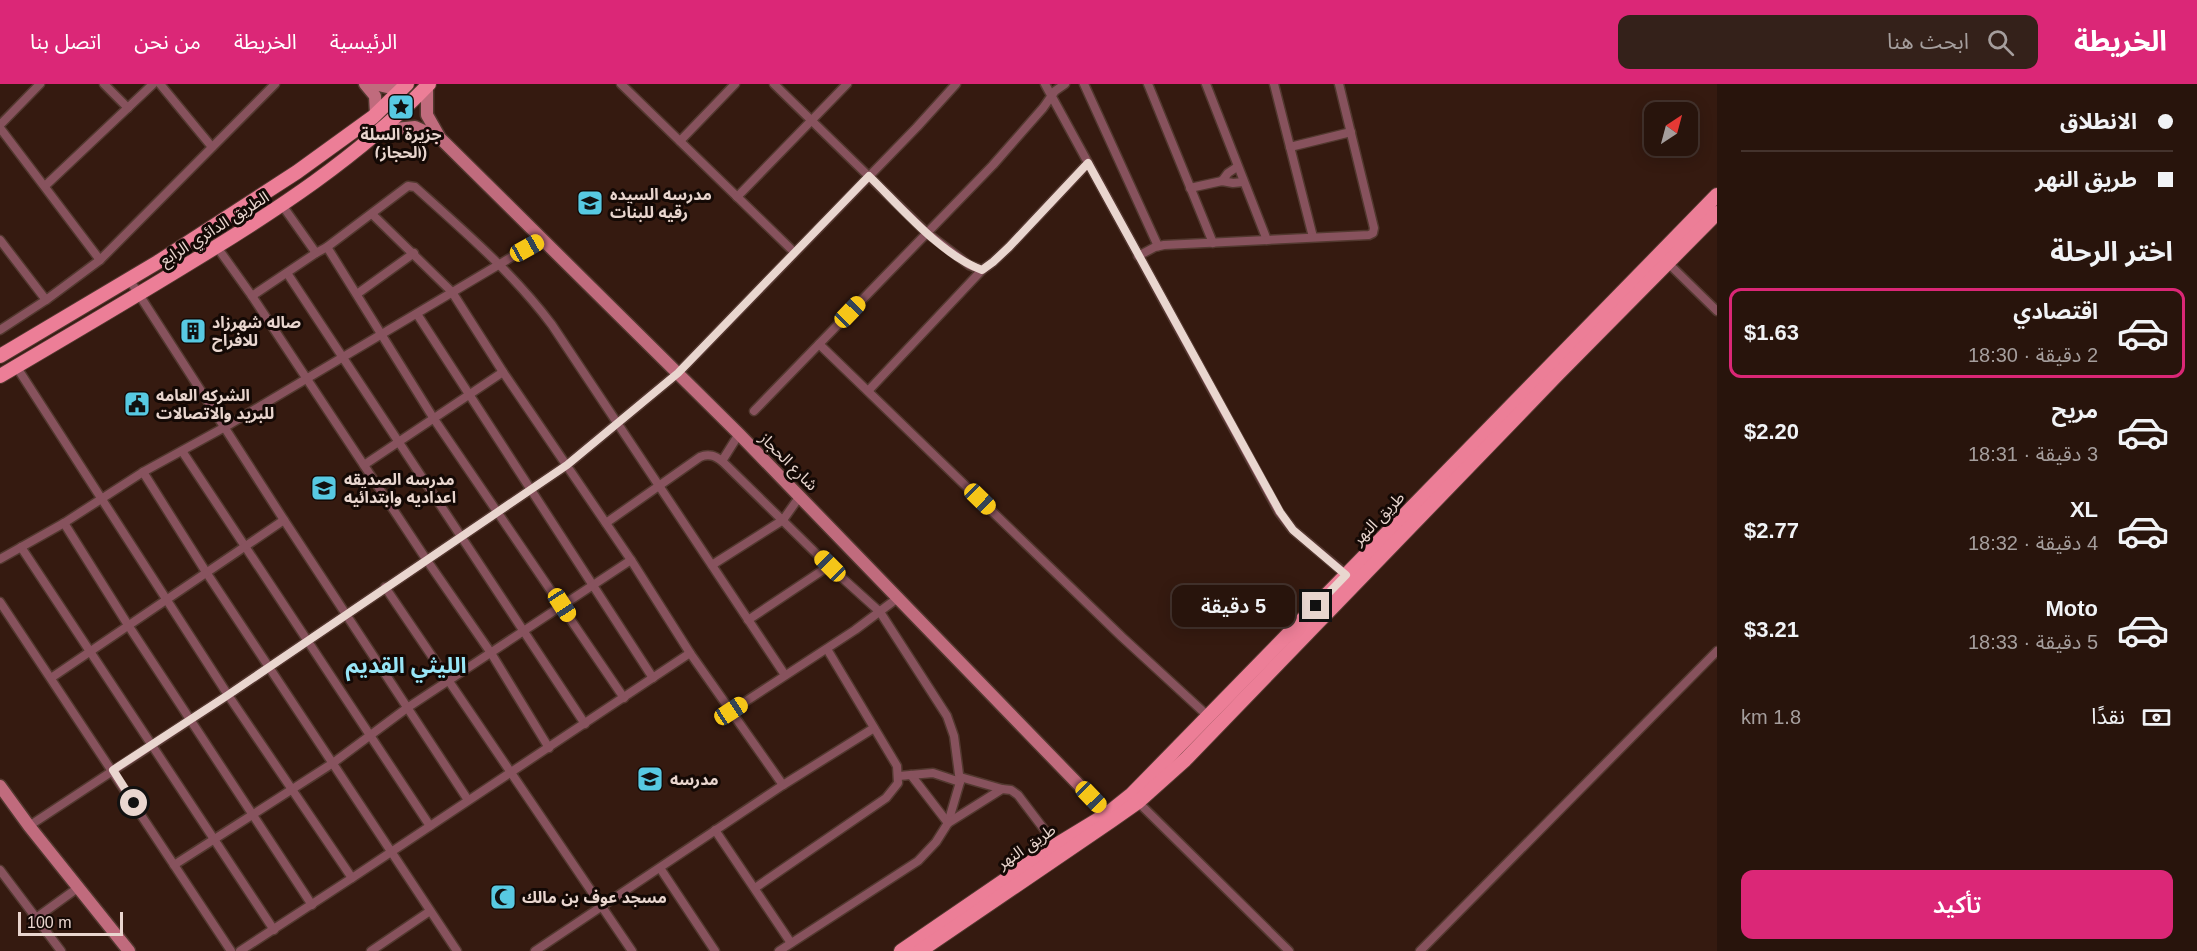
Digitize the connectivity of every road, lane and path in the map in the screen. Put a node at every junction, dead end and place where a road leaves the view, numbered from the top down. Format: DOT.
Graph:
graph roads {
  1 [pos="40,84"];
  2 [pos="104,84"];
  3 [pos="153,84"];
  4 [pos="160,84"];
  5 [pos="275,84"];
  6 [pos="365,84"];
  7 [pos="374,84"];
  8 [pos="735,84"];
  9 [pos="774,84"];
  10 [pos="847,84"];
  11 [pos="956,84"];
  12 [pos="1045,84"];
  13 [pos="1065,84"];
  14 [pos="1084,84"];
  15 [pos="1148,84"];
  16 [pos="1206,84"];
  17 [pos="1274,84"];
  18 [pos="1339,84"];
  19 [pos="428,85"];
  20 [pos="624,85"];
  21 [pos="403,87"];
  22 [pos="1051,95"];
  23 [pos="128,108"];
  24 [pos="376,114"];
  25 [pos="813,120"];
  26 [pos="0,126"];
  27 [pos="1351,132"];
  28 [pos="374,135"];
  29 [pos="440,138"];
  30 [pos="680,141"];
  31 [pos="212,147"];
  32 [pos="1290,147"];
  33 [pos="1088,163"];
  34 [pos="1237,167"];
  35 [pos="869,176"];
  36 [pos="1222,180"];
  37 [pos="1243,182"];
  38 [pos="45,186"];
  39 [pos="1190,188"];
  40 [pos="1717,195"];
  41 [pos="737,197"];
  42 [pos="282,205"];
  43 [pos="1717,213"];
  44 [pos="372,214"];
  45 [pos="927,232"];
  46 [pos="1313,237"];
  47 [pos="542,239"];
  48 [pos="0,240"];
  49 [pos="1267,240"];
  50 [pos="1213,243"];
  51 [pos="1158,246"];
  52 [pos="217,247"];
  53 [pos="327,247"];
  54 [pos="794,252"];
  55 [pos="316,253"];
  56 [pos="414,253"];
  57 [pos="1138,256"];
  58 [pos="100,260"];
  59 [pos="1668,263"];
  60 [pos="497,264"];
  61 [pos="982,270"];
  62 [pos="287,273"];
  63 [pos="129,279"];
  64 [pos="452,292"];
  65 [pos="357,294"];
  66 [pos="138,295"];
  67 [pos="252,296"];
  68 [pos="46,300"];
  69 [pos="1717,310"];
  70 [pos="417,314"];
  71 [pos="0,330"];
  72 [pos="381,334"];
  73 [pos="819,344"];
  74 [pos="0,356"];
  75 [pos="342,357"];
  76 [pos="16,366"];
  77 [pos="503,372"];
  78 [pos="678,373"];
  79 [pos="0,376"];
  80 [pos="306,378"];
  81 [pos="868,391"];
  82 [pos="469,395"];
  83 [pos="754,411"];
  84 [pos="434,419"];
  85 [pos="618,423"];
  86 [pos="225,427"];
  87 [pos="739,434"];
  88 [pos="400,442"];
  89 [pos="182,451"];
  90 [pos="722,461"];
  91 [pos="364,465"];
  92 [pos="567,465"];
  93 [pos="143,472"];
  94 [pos="659,485"];
  95 [pos="530,491"];
  96 [pos="800,496"];
  97 [pos="101,498"];
  98 [pos="498,511"];
  99 [pos="284,520"];
  100 [pos="783,520"];
  101 [pos="64,523"];
  102 [pos="606,523"];
  103 [pos="461,537"];
  104 [pos="245,546"];
  105 [pos="21,547"];
  106 [pos="0,559"];
  107 [pos="426,559"];
  108 [pos="631,560"];
  109 [pos="712,565"];
  110 [pos="830,566"];
  111 [pos="206,572"];
  112 [pos="1351,579"];
  113 [pos="593,585"];
  114 [pos="385,587"];
  115 [pos="899,597"];
  116 [pos="167,598"];
  117 [pos="0,602"];
  118 [pos="562,605"];
  119 [pos="880,612"];
  120 [pos="346,614"];
  121 [pos="748,620"];
  122 [pos="128,625"];
  123 [pos="524,630"];
  124 [pos="306,640"];
  125 [pos="827,648"];
  126 [pos="90,651"];
  127 [pos="1717,651"];
  128 [pos="491,653"];
  129 [pos="690,653"];
  130 [pos="269,666"];
  131 [pos="785,675"];
  132 [pos="51,678"];
  133 [pos="653,678"];
  134 [pos="450,681"];
  135 [pos="228,695"];
  136 [pos="624,698"];
  137 [pos="407,708"];
  138 [pos="731,711"];
  139 [pos="1209,717"];
  140 [pos="190,720"];
  141 [pos="585,724"];
  142 [pos="874,728"];
  143 [pos="369,736"];
  144 [pos="152,745"];
  145 [pos="549,747"];
  146 [pos="333,763"];
  147 [pos="113,770"];
  148 [pos="511,772"];
  149 [pos="911,775"];
  150 [pos="899,776"];
  151 [pos="960,779"];
  152 [pos="783,785"];
  153 [pos="0,786"];
  154 [pos="1002,789"];
  155 [pos="292,790"];
  156 [pos="468,800"];
  157 [pos="1138,802"];
  158 [pos="1107,814"];
  159 [pos="253,815"];
  160 [pos="948,823"];
  161 [pos="29,826"];
  162 [pos="430,826"];
  163 [pos="715,830"];
  164 [pos="214,839"];
  165 [pos="1056,845"];
  166 [pos="392,853"];
  167 [pos="174,865"];
  168 [pos="660,867"];
  169 [pos="0,870"];
  170 [pos="352,878"];
  171 [pos="79,887"];
  172 [pos="755,888"];
  173 [pos="312,905"];
  174 [pos="601,905"];
  175 [pos="430,911"];
  176 [pos="36,918"];
  177 [pos="274,930"];
  178 [pos="791,943"];
  179 [pos="546,948"];
  180 [pos="61,951"];
  181 [pos="129,951"];
  182 [pos="231,951"];
  183 [pos="240,951"];
  184 [pos="371,951"];
  185 [pos="457,951"];
  186 [pos="535,951"];
  187 [pos="632,951"];
  188 [pos="715,951"];
  189 [pos="779,951"];
  190 [pos="902,951"];
  191 [pos="920,951"];
  192 [pos="1289,951"];
  193 [pos="1420,951"];
  1 -- 26 [label="street"];
  2 -- 23 [label="street"];
  3 -- 23 [label="street"];
  4 -- 31 [label="street"];
  5 -- 31 [label="street"];
  6 -- 24 [label="main road"];
  7 -- 21 [label="main road"];
  8 -- 30 [label="street"];
  9 -- 25 [label="street"];
  10 -- 25 [label="street"];
  11 -- 35 [label="street"];
  12 -- 22 [label="street"];
  13 -- 22 [label="street"];
  14 -- 51 [label="street"];
  15 -- 39 [label="street"];
  16 -- 34 [label="street"];
  17 -- 32 [label="street"];
  18 -- 27 [label="street"];
  19 -- 28 [label="main road, الطريق الدائري الرابع"];
  19 -- 29 [label="main road, شارع الحجاز"];
  20 -- 30 [label="street"];
  21 -- 24 [label="main road, الطريق الدائري الرابع"];
  22 -- 33 [label="street"];
  22 -- 45 [label="street"];
  23 -- 38 [label="street"];
  24 -- 63 [label="main road, الطريق الدائري الرابع"];
  25 -- 35 [label="street"];
  25 -- 41 [label="street"];
  26 -- 38 [label="street"];
  27 -- 32 [label="street"];
  27 -- 46 [label="street"];
  28 -- 29 [label="main road, شارع الحجاز"];
  28 -- 42 [label="main road, الطريق الدائري الرابع"];
  29 -- 47 [label="main road, شارع الحجاز"];
  30 -- 41 [label="street"];
  31 -- 58 [label="street"];
  32 -- 46 [label="street"];
  33 -- 57 [label="street"];
  33 -- 61 [label="street"];
  34 -- 36 [label="street"];
  34 -- 37 [label="street"];
  35 -- 45 [label="street"];
  35 -- 54 [label="street"];
  36 -- 37 [label="street"];
  36 -- 39 [label="street"];
  37 -- 49 [label="street"];
  38 -- 58 [label="street"];
  39 -- 50 [label="street"];
  40 -- 112 [label="main road, طريق النهر"];
  41 -- 54 [label="street"];
  42 -- 52 [label="main road, الطريق الدائري الرابع"];
  42 -- 55 [label="street"];
  43 -- 59 [label="main road, طريق النهر"];
  44 -- 53 [label="street"];
  44 -- 56 [label="street"];
  44 -- 60 [label="street"];
  45 -- 61 [label="street"];
  45 -- 73 [label="street"];
  46 -- 49 [label="street"];
  47 -- 60 [label="street"];
  47 -- 78 [label="main road, شارع الحجاز"];
  48 -- 68 [label="street"];
  49 -- 50 [label="street"];
  50 -- 51 [label="street"];
  51 -- 57 [label="street"];
  52 -- 66 [label="main road, الطريق الدائري الرابع"];
  52 -- 67 [label="street"];
  53 -- 55 [label="street"];
  53 -- 65 [label="street"];
  54 -- 78 [label="street"];
  55 -- 62 [label="street"];
  56 -- 64 [label="street"];
  56 -- 65 [label="street"];
  57 -- 112 [label="street"];
  58 -- 68 [label="street"];
  59 -- 69 [label="street"];
  59 -- 112 [label="main road, طريق النهر"];
  60 -- 64 [label="street"];
  60 -- 85 [label="street"];
  61 -- 81 [label="street"];
  62 -- 67 [label="street"];
  62 -- 75 [label="street"];
  63 -- 66 [label="street"];
  63 -- 74 [label="main road, الطريق الدائري الرابع"];
  64 -- 70 [label="street"];
  64 -- 77 [label="street"];
  65 -- 72 [label="street"];
  66 -- 76 [label="main road, الطريق الدائري الرابع"];
  66 -- 86 [label="street"];
  67 -- 80 [label="street"];
  68 -- 71 [label="street"];
  70 -- 72 [label="street"];
  70 -- 82 [label="street"];
  72 -- 75 [label="street"];
  72 -- 84 [label="street"];
  73 -- 81 [label="street"];
  73 -- 83 [label="street"];
  75 -- 80 [label="street"];
  75 -- 88 [label="street"];
  76 -- 79 [label="main road, الطريق الدائري الرابع"];
  76 -- 97 [label="street"];
  77 -- 82 [label="street"];
  77 -- 92 [label="street"];
  78 -- 85 [label="street"];
  78 -- 87 [label="main road, شارع الحجاز"];
  80 -- 86 [label="street"];
  80 -- 91 [label="street"];
  81 -- 139 [label="street"];
  82 -- 84 [label="street"];
  82 -- 95 [label="street"];
  84 -- 88 [label="street"];
  84 -- 98 [label="street"];
  85 -- 92 [label="street"];
  85 -- 94 [label="street"];
  86 -- 89 [label="street"];
  86 -- 99 [label="street"];
  87 -- 90 [label="street"];
  87 -- 96 [label="main road, شارع الحجاز"];
  88 -- 91 [label="street"];
  88 -- 103 [label="street"];
  89 -- 93 [label="street"];
  89 -- 104 [label="street"];
  90 -- 94 [label="street"];
  90 -- 100 [label="street"];
  91 -- 107 [label="street"];
  92 -- 95 [label="street"];
  92 -- 102 [label="street"];
  93 -- 97 [label="street"];
  93 -- 111 [label="street"];
  94 -- 102 [label="street"];
  94 -- 109 [label="street"];
  95 -- 98 [label="street"];
  95 -- 113 [label="street"];
  96 -- 100 [label="street"];
  96 -- 115 [label="main road, شارع الحجاز"];
  97 -- 101 [label="street"];
  97 -- 116 [label="street"];
  98 -- 103 [label="street"];
  98 -- 118 [label="street"];
  99 -- 104 [label="street"];
  99 -- 120 [label="street"];
  100 -- 109 [label="street"];
  100 -- 110 [label="street"];
  101 -- 105 [label="street"];
  101 -- 122 [label="street"];
  102 -- 108 [label="street"];
  103 -- 107 [label="street"];
  103 -- 123 [label="street"];
  104 -- 111 [label="street"];
  104 -- 124 [label="street"];
  105 -- 106 [label="street"];
  105 -- 126 [label="street"];
  107 -- 114 [label="street"];
  107 -- 128 [label="street"];
  108 -- 113 [label="street"];
  108 -- 129 [label="street"];
  109 -- 121 [label="street"];
  110 -- 119 [label="street"];
  110 -- 121 [label="street"];
  111 -- 116 [label="street"];
  111 -- 130 [label="street"];
  112 -- 139 [label="main road, طريق النهر"];
  112 -- 157 [label="main road, طريق النهر"];
  113 -- 118 [label="street"];
  113 -- 133 [label="street"];
  114 -- 120 [label="street"];
  114 -- 134 [label="street"];
  115 -- 119 [label="street"];
  115 -- 158 [label="main road, شارع الحجاز"];
  116 -- 122 [label="street"];
  116 -- 135 [label="street"];
  117 -- 132 [label="street"];
  118 -- 123 [label="street"];
  118 -- 136 [label="street"];
  119 -- 125 [label="street"];
  119 -- 151 [label="street"];
  120 -- 124 [label="street"];
  120 -- 137 [label="street"];
  121 -- 131 [label="street"];
  122 -- 126 [label="street"];
  122 -- 140 [label="street"];
  123 -- 128 [label="street"];
  123 -- 141 [label="street"];
  124 -- 130 [label="street"];
  124 -- 143 [label="street"];
  125 -- 131 [label="street"];
  125 -- 142 [label="street"];
  126 -- 132 [label="street"];
  126 -- 144 [label="street"];
  127 -- 193 [label="street"];
  128 -- 134 [label="street"];
  128 -- 145 [label="street"];
  129 -- 133 [label="street"];
  129 -- 138 [label="street"];
  130 -- 135 [label="street"];
  130 -- 146 [label="street"];
  131 -- 138 [label="street"];
  132 -- 147 [label="street"];
  133 -- 136 [label="street"];
  134 -- 137 [label="street"];
  134 -- 148 [label="street"];
  135 -- 140 [label="street"];
  135 -- 155 [label="street"];
  136 -- 141 [label="street"];
  137 -- 143 [label="street"];
  137 -- 156 [label="street"];
  138 -- 152 [label="street"];
  139 -- 158 [label="main road, طريق النهر"];
  140 -- 144 [label="street"];
  140 -- 159 [label="street"];
  141 -- 145 [label="street"];
  142 -- 150 [label="street"];
  142 -- 152 [label="street"];
  143 -- 146 [label="street"];
  143 -- 162 [label="street"];
  144 -- 147 [label="street"];
  144 -- 164 [label="street"];
  145 -- 148 [label="street"];
  146 -- 155 [label="street"];
  146 -- 166 [label="street"];
  147 -- 161 [label="street"];
  147 -- 167 [label="street"];
  148 -- 156 [label="street"];
  148 -- 174 [label="street"];
  149 -- 150 [label="street"];
  149 -- 151 [label="street"];
  149 -- 160 [label="street"];
  150 -- 172 [label="street"];
  151 -- 154 [label="street"];
  151 -- 160 [label="street"];
  152 -- 163 [label="street"];
  153 -- 161 [label="main road"];
  154 -- 160 [label="street"];
  154 -- 165 [label="street"];
  155 -- 159 [label="street"];
  155 -- 170 [label="street"];
  156 -- 162 [label="street"];
  157 -- 191 [label="main road, طريق النهر"];
  157 -- 192 [label="street"];
  158 -- 165 [label="main road, طريق النهر"];
  159 -- 164 [label="street"];
  159 -- 173 [label="street"];
  160 -- 178 [label="street"];
  161 -- 171 [label="main road"];
  162 -- 166 [label="street"];
  163 -- 168 [label="street"];
  163 -- 172 [label="street"];
  164 -- 167 [label="street"];
  164 -- 177 [label="street"];
  165 -- 190 [label="main road, طريق النهر"];
  166 -- 170 [label="street"];
  166 -- 175 [label="street"];
  167 -- 182 [label="street"];
  168 -- 174 [label="street"];
  168 -- 188 [label="street"];
  169 -- 176 [label="street"];
  170 -- 173 [label="street"];
  171 -- 176 [label="street"];
  171 -- 181 [label="main road"];
  172 -- 178 [label="street"];
  173 -- 177 [label="street"];
  174 -- 179 [label="street"];
  174 -- 187 [label="street"];
  175 -- 184 [label="street"];
  175 -- 185 [label="street"];
  176 -- 180 [label="street"];
  177 -- 183 [label="street"];
  178 -- 189 [label="street"];
  179 -- 186 [label="street"];
}
